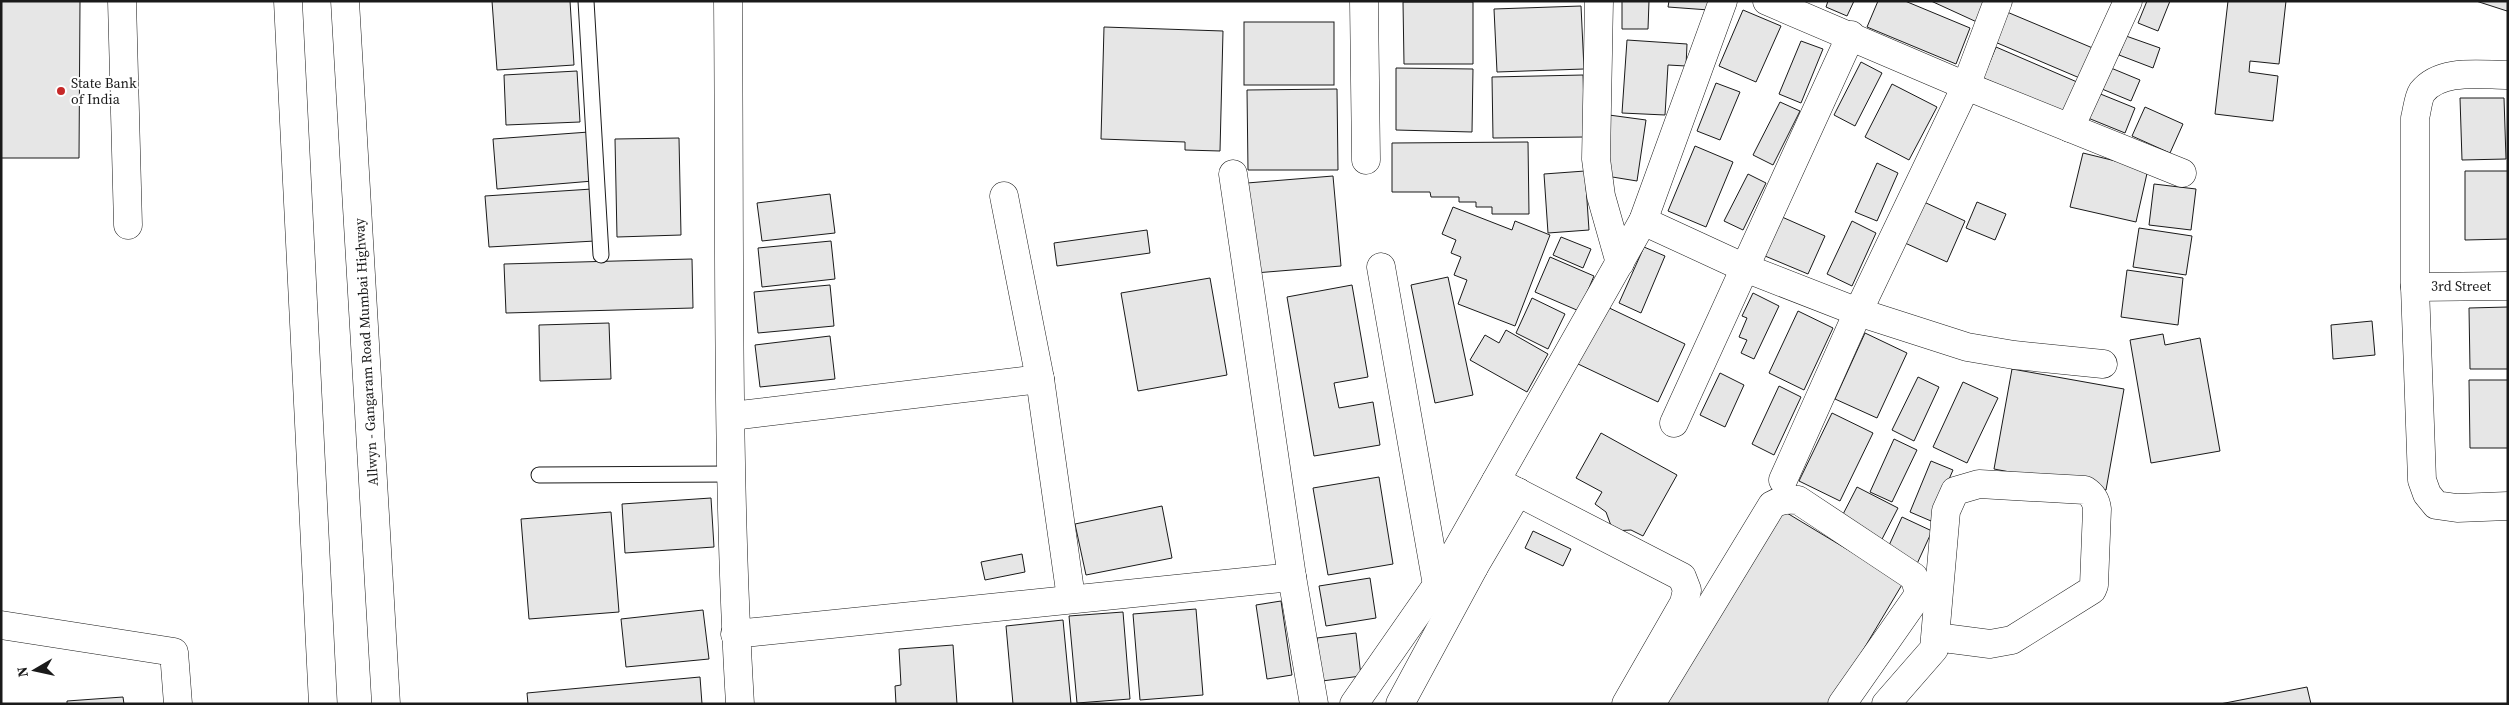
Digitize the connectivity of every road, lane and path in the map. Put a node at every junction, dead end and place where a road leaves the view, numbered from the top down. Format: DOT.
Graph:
graph roads {
  1 [pos="122,1"];
  2 [pos="288,1"];
  3 [pos="345,1"];
  4 [pos="586,1"];
  5 [pos="728,1"];
  6 [pos="1599,1"];
  7 [pos="1723,1"];
  8 [pos="1767,1"];
  9 [pos="1998,1"];
  10 [pos="2128,1"];
  11 [pos="1357,2"];
  12 [pos="1851,35"];
  13 [pos="2508,75"];
  14 [pos="1966,86"];
  15 [pos="2070,128"];
  16 [pos="1366,160"];
  17 [pos="2182,173"];
  18 [pos="1233,174"];
  19 [pos="1004,196"];
  20 [pos="1643,221"];
  21 [pos="128,225"];
  22 [pos="601,255"];
  23 [pos="1620,262"];
  24 [pos="1381,267"];
  25 [pos="1745,268"];
  26 [pos="2508,286"];
  27 [pos="2415,287"];
  28 [pos="1858,312"];
  29 [pos="2103,364"];
  30 [pos="1040,379"];
  31 [pos="732,416"];
  32 [pos="1674,423"];
  33 [pos="732,474"];
  34 [pos="539,475"];
  35 [pos="1783,480"];
  36 [pos="1507,486"];
  37 [pos="2508,506"];
  38 [pos="1464,562"];
  39 [pos="1292,577"];
  40 [pos="1437,585"];
  41 [pos="1071,598"];
  42 [pos="1,625"];
  43 [pos="736,634"];
  44 [pos="1936,637"];
  45 [pos="178,704"];
  46 [pos="323,704"];
  47 [pos="386,704"];
  48 [pos="740,704"];
  49 [pos="1314,704"];
  50 [pos="1354,704"];
  51 [pos="1400,704"];
  52 [pos="1626,704"];
  53 [pos="1650,704"];
  54 [pos="1842,704"];
  55 [pos="1886,704"];
  1 -- 21 [label="main road"];
  2 -- 46 [label="main road"];
  3 -- 47 [label="main road, Allwyn - Gangaram Road Mumbai Highway"];
  4 -- 22 [label="lane"];
  5 -- 31 [label="main road"];
  6 -- 23 [label="main road"];
  7 -- 20 [label="main road"];
  8 -- 12 [label="main road"];
  9 -- 14 [label="main road"];
  10 -- 15 [label="main road"];
  11 -- 16 [label="main road"];
  12 -- 14 [label="main road"];
  12 -- 25 [label="main road"];
  13 -- 27 [label="main road"];
  14 -- 15 [label="main road"];
  14 -- 28 [label="main road"];
  15 -- 17 [label="main road"];
  18 -- 39 [label="main road"];
  19 -- 30 [label="main road"];
  20 -- 23 [label="main road"];
  20 -- 25 [label="main road"];
  23 -- 36 [label="main road"];
  24 -- 40 [label="main road"];
  25 -- 28 [label="main road"];
  25 -- 32 [label="main road"];
  26 -- 27 [label="main road, 3rd Street"];
  27 -- 37 [label="main road"];
  28 -- 29 [label="main road"];
  28 -- 35 [label="main road"];
  30 -- 31 [label="main road"];
  30 -- 41 [label="main road"];
  31 -- 33 [label="main road"];
  33 -- 34 [label="lane"];
  33 -- 43 [label="main road"];
  36 -- 38 [label="main road"];
  36 -- 52 [label="main road"];
  38 -- 40 [label="main road"];
  38 -- 51 [label="main road"];
  39 -- 41 [label="main road"];
  39 -- 49 [label="main road"];
  40 -- 50 [label="main road"];
  41 -- 43 [label="main road"];
  42 -- 45 [label="main road"];
  43 -- 48 [label="main road"];
  44 -- 44 [label="main road"];
  44 -- 55 [label="main road"];
  53 -- 54 [label="main road"];
}
